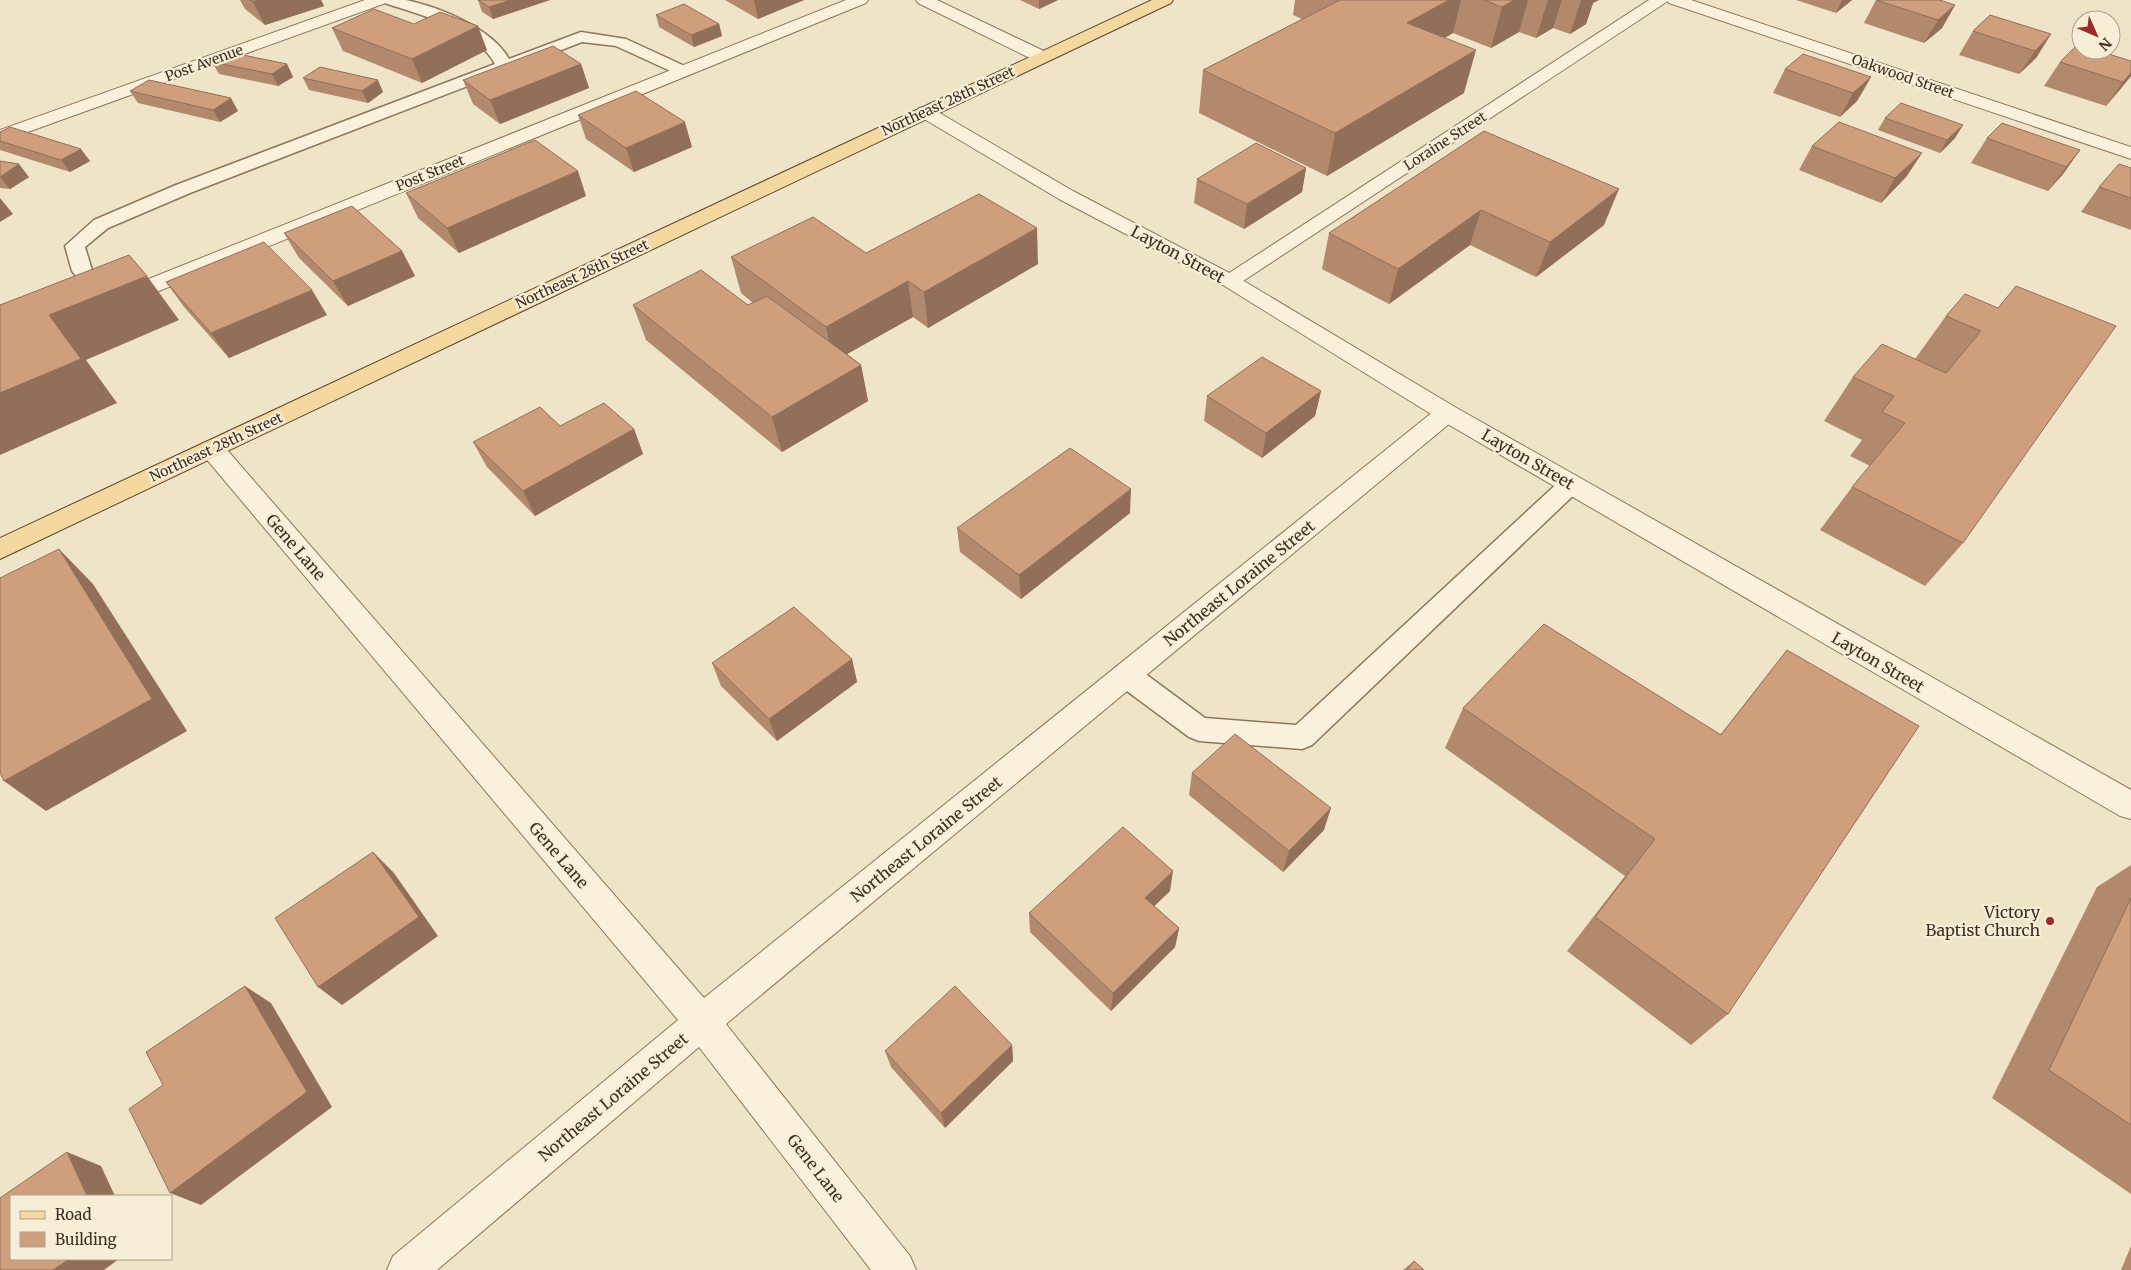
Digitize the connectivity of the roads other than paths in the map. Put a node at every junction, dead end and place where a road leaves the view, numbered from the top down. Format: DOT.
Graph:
graph roads {
  1 [pos="380,0"];
  2 [pos="390,0"];
  3 [pos="860,0"];
  4 [pos="924,0"];
  5 [pos="1164,0"];
  6 [pos="1660,0"];
  7 [pos="1675,0"];
  8 [pos="1042,58"];
  9 [pos="504,65"];
  10 [pos="683,71"];
  11 [pos="925,112"];
  12 [pos="0,136"];
  13 [pos="2131,153"];
  14 [pos="1230,282"];
  15 [pos="108,303"];
  16 [pos="90,310"];
  17 [pos="1447,413"];
  18 [pos="212,449"];
  19 [pos="1571,484"];
  20 [pos="0,549"];
  21 [pos="1126,675"];
  22 [pos="2131,806"];
  23 [pos="702,1022"];
  24 [pos="407,1270"];
  25 [pos="896,1270"];
  1 -- 12 [label="street, Post Avenue"];
  2 -- 9 [label="lane"];
  3 -- 10 [label="street, Post Street"];
  4 -- 8 [label="street"];
  5 -- 8 [label="main road, Northeast 28th Street"];
  6 -- 14 [label="street, Loraine Street"];
  7 -- 13 [label="street, Oakwood Street"];
  8 -- 11 [label="main road, Northeast 28th Street"];
  9 -- 10 [label="lane"];
  9 -- 15 [label="lane"];
  10 -- 15 [label="street, Post Street"];
  11 -- 14 [label="street, Layton Street"];
  11 -- 18 [label="main road, Northeast 28th Street"];
  14 -- 17 [label="street, Layton Street"];
  15 -- 16 [label="street, Post Street"];
  17 -- 19 [label="street, Layton Street"];
  17 -- 21 [label="street, Northeast Loraine Street"];
  18 -- 20 [label="main road, Northeast 28th Street"];
  18 -- 23 [label="street, Gene Lane"];
  19 -- 21 [label="lane"];
  19 -- 22 [label="street, Layton Street"];
  21 -- 23 [label="street, Northeast Loraine Street"];
  23 -- 24 [label="street, Northeast Loraine Street"];
  23 -- 25 [label="street, Gene Lane"];
}
